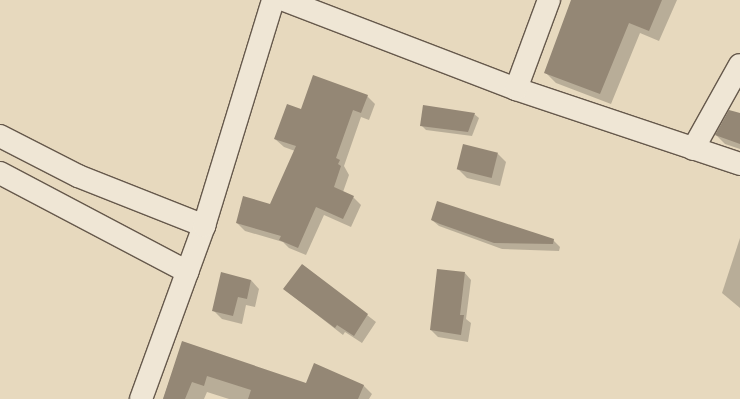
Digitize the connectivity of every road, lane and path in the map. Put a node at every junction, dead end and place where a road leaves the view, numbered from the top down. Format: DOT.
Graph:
graph roads {
  1 [pos="273,0"];
  2 [pos="284,0"];
  3 [pos="549,0"];
  4 [pos="740,65"];
  5 [pos="516,89"];
  6 [pos="0,136"];
  7 [pos="693,149"];
  8 [pos="740,164"];
  9 [pos="0,173"];
  10 [pos="204,226"];
  11 [pos="188,272"];
  12 [pos="141,399"];
  1 -- 10 [label="street"];
  2 -- 5 [label="street"];
  3 -- 5 [label="street"];
  4 -- 7 [label="street"];
  5 -- 7 [label="street"];
  6 -- 10 [label="street"];
  7 -- 8 [label="street"];
  9 -- 11 [label="street"];
  10 -- 11 [label="street"];
  11 -- 12 [label="street"];
}
